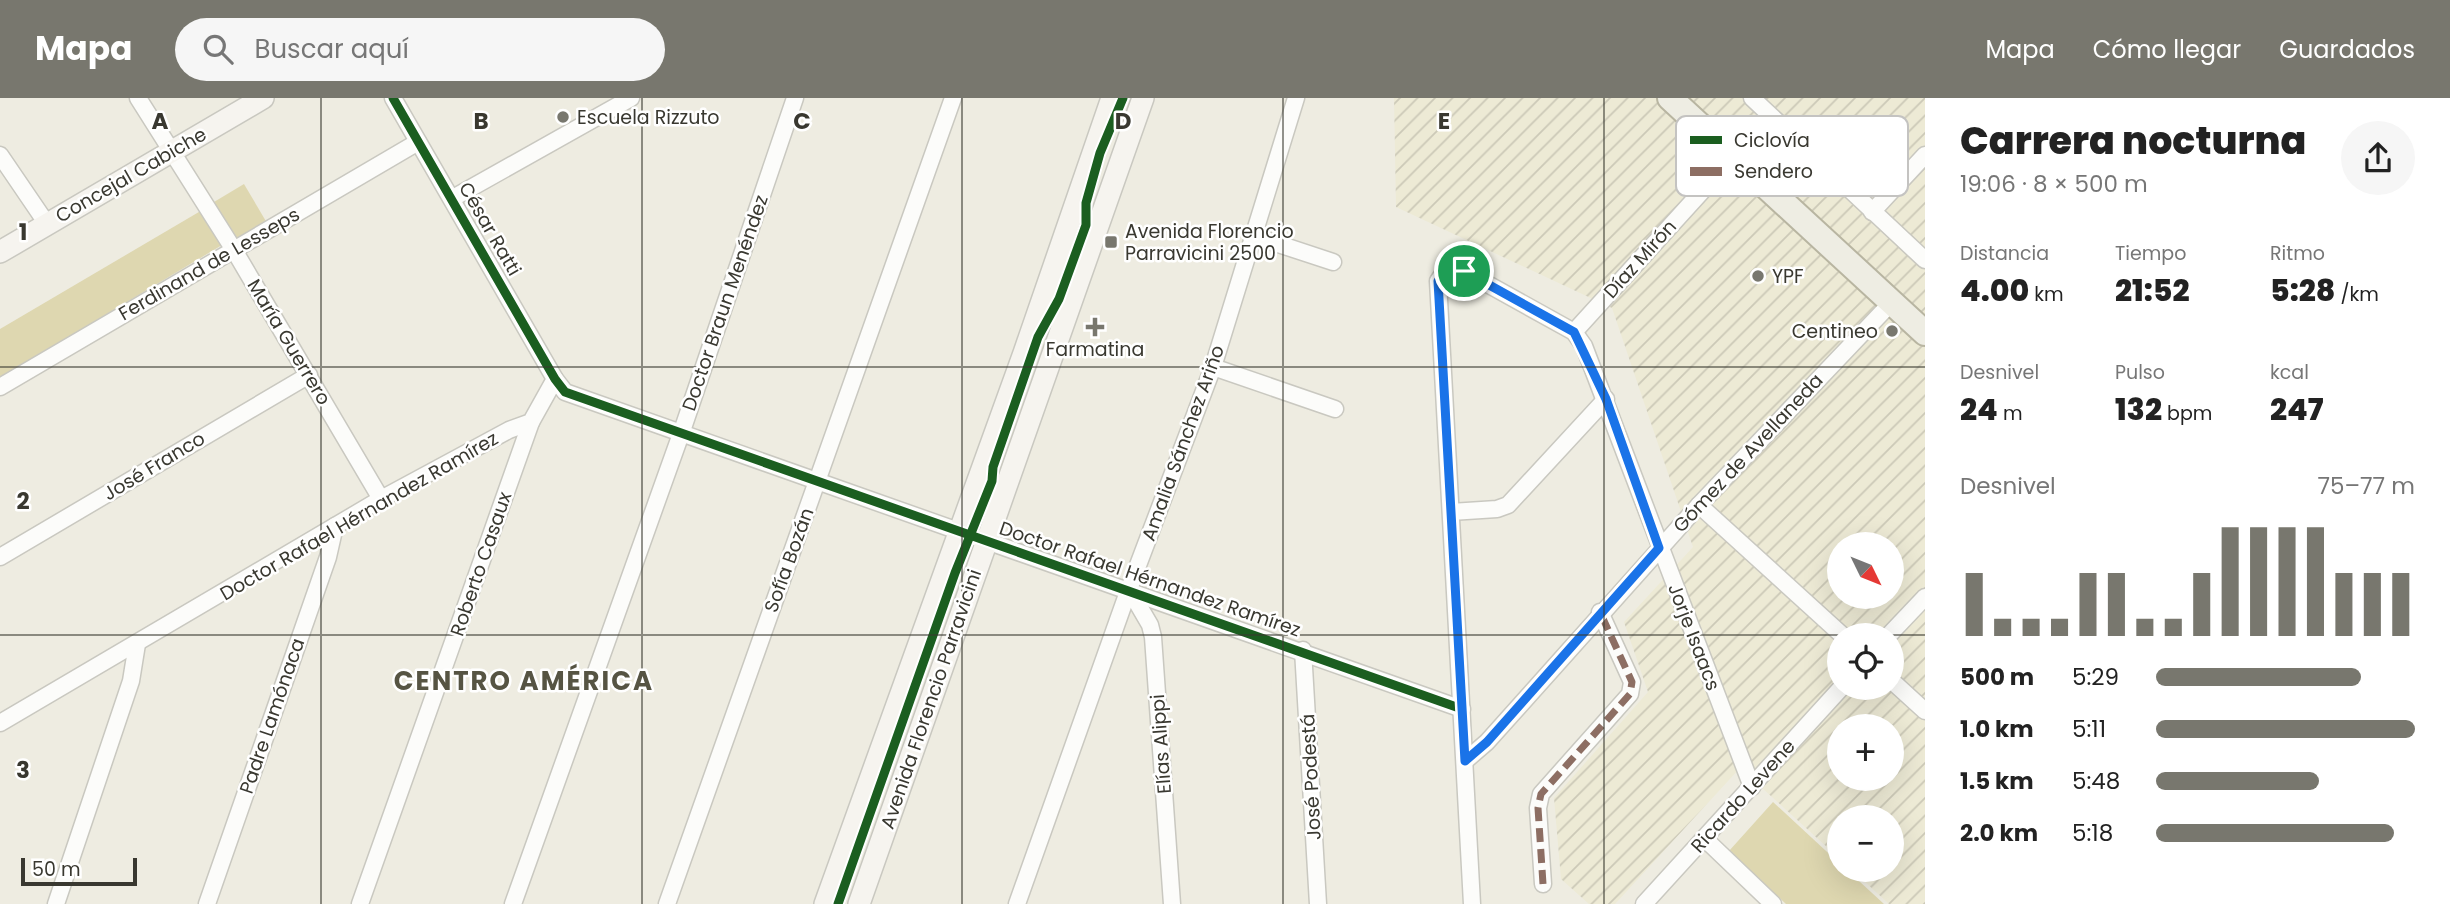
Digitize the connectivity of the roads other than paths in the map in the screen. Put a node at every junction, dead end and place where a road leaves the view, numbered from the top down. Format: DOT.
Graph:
graph roads {
  1 [pos="138,98"];
  2 [pos="262,98"];
  3 [pos="393,98"];
  4 [pos="631,98"];
  5 [pos="795,98"];
  6 [pos="953,98"];
  7 [pos="1112,98"];
  8 [pos="1143,98"];
  9 [pos="1296,98"];
  10 [pos="1670,98"];
  11 [pos="1752,98"];
  12 [pos="1690,116"];
  13 [pos="1771,116"];
  14 [pos="418,142"];
  15 [pos="173,150"];
  16 [pos="0,155"];
  17 [pos="1925,155"];
  18 [pos="1908,173"];
  19 [pos="1698,196"];
  20 [pos="1777,196"];
  21 [pos="1855,196"];
  22 [pos="1887,196"];
  23 [pos="453,198"];
  24 [pos="1872,212"];
  25 [pos="47,224"];
  26 [pos="1254,236"];
  27 [pos="234,250"];
  28 [pos="0,252"];
  29 [pos="1925,260"];
  30 [pos="1333,262"];
  31 [pos="1892,302"];
  32 [pos="1574,332"];
  33 [pos="1925,332"];
  34 [pos="1213,367"];
  35 [pos="309,375"];
  36 [pos="555,379"];
  37 [pos="0,387"];
  38 [pos="1606,399"];
  39 [pos="1335,409"];
  40 [pos="531,422"];
  41 [pos="682,431"];
  42 [pos="817,480"];
  43 [pos="381,499"];
  44 [pos="1699,505"];
  45 [pos="1451,512"];
  46 [pos="335,526"];
  47 [pos="959,528"];
  48 [pos="986,540"];
  49 [pos="1659,548"];
  50 [pos="0,557"];
  51 [pos="1129,589"];
  52 [pos="1925,597"];
  53 [pos="1600,612"];
  54 [pos="1829,623"];
  55 [pos="1900,623"];
  56 [pos="137,644"];
  57 [pos="1303,650"];
  58 [pos="1904,692"];
  59 [pos="1830,700"];
  60 [pos="1462,709"];
  61 [pos="1925,711"];
  62 [pos="0,723"];
  63 [pos="1465,761"];
  64 [pos="1752,787"];
  65 [pos="1705,839"];
  66 [pos="1544,884"];
  67 [pos="56,904"];
  68 [pos="207,904"];
  69 [pos="360,904"];
  70 [pos="513,904"];
  71 [pos="667,904"];
  72 [pos="825,904"];
  73 [pos="859,904"];
  74 [pos="1017,904"];
  75 [pos="1172,904"];
  76 [pos="1318,904"];
  77 [pos="1472,904"];
  78 [pos="1644,904"];
  79 [pos="1773,904"];
  1 -- 15 [label="street, María Guerrero"];
  2 -- 15 [label="main road, Concejal Cabiche"];
  3 -- 14 [label="street, César Ratti"];
  4 -- 23 [label="street"];
  5 -- 41 [label="street, Doctor Braun Menéndez"];
  6 -- 42 [label="street, Sofía Bozán"];
  7 -- 47 [label="main road, Avenida Florencio Parravicini"];
  8 -- 48 [label="main road, Avenida Florencio Parravicini"];
  9 -- 26 [label="street, Amalia Sánchez Ariño"];
  10 -- 12 [label="main road"];
  11 -- 13 [label="street"];
  14 -- 23 [label="street, César Ratti"];
  14 -- 27 [label="street, Ferdinand de Lesseps"];
  15 -- 25 [label="main road, Concejal Cabiche"];
  15 -- 27 [label="street, María Guerrero"];
  16 -- 25 [label="street"];
  17 -- 18 [label="street"];
  19 -- 32 [label="street, Díaz Mirón"];
  20 -- 31 [label="main road"];
  21 -- 24 [label="street"];
  22 -- 24 [label="street"];
  23 -- 36 [label="street, César Ratti"];
  24 -- 29 [label="street"];
  25 -- 28 [label="main road, Concejal Cabiche"];
  26 -- 30 [label="street"];
  26 -- 34 [label="street, Amalia Sánchez Ariño"];
  27 -- 35 [label="street, María Guerrero"];
  27 -- 37 [label="street, Ferdinand de Lesseps"];
  31 -- 33 [label="main road"];
  31 -- 44 [label="street, Gómez de Avellaneda"];
  32 -- 38 [label="street, Jorje Isaacs"];
  32 -- 45 [label="street"];
  34 -- 39 [label="street"];
  34 -- 51 [label="street, Amalia Sánchez Ariño"];
  35 -- 43 [label="street, María Guerrero"];
  35 -- 50 [label="street, José Franco"];
  36 -- 40 [label="street"];
  36 -- 41 [label="street, Doctor Rafael Hérnandez Ramírez"];
  38 -- 45 [label="street"];
  38 -- 49 [label="street, Jorje Isaacs"];
  40 -- 43 [label="street, Doctor Rafael Hérnandez Ramírez"];
  40 -- 69 [label="street, Roberto Casaux"];
  41 -- 42 [label="street, Doctor Rafael Hérnandez Ramírez"];
  41 -- 70 [label="street, Doctor Braun Menéndez"];
  42 -- 47 [label="street, Doctor Rafael Hérnandez Ramírez"];
  42 -- 71 [label="street, Sofía Bozán"];
  43 -- 46 [label="street, Doctor Rafael Hérnandez Ramírez"];
  44 -- 49 [label="street, Gómez de Avellaneda"];
  44 -- 54 [label="street"];
  45 -- 60 [label="street"];
  46 -- 56 [label="street, Doctor Rafael Hérnandez Ramírez"];
  46 -- 68 [label="street, Padre Lamónaca"];
  47 -- 48 [label="street, Doctor Rafael Hérnandez Ramírez"];
  47 -- 72 [label="main road, Avenida Florencio Parravicini"];
  48 -- 51 [label="street, Doctor Rafael Hérnandez Ramírez"];
  48 -- 73 [label="main road, Avenida Florencio Parravicini"];
  49 -- 53 [label="street, Gómez de Avellaneda"];
  49 -- 64 [label="street, Jorje Isaacs"];
  51 -- 57 [label="street, Doctor Rafael Hérnandez Ramírez"];
  51 -- 74 [label="street, Amalia Sánchez Ariño"];
  51 -- 75 [label="street, Elías Alippi"];
  52 -- 55 [label="street"];
  53 -- 63 [label="street, Gómez de Avellaneda"];
  53 -- 66 [label="street"];
  56 -- 62 [label="street, Doctor Rafael Hérnandez Ramírez"];
  56 -- 67 [label="street"];
  57 -- 60 [label="street, Doctor Rafael Hérnandez Ramírez"];
  57 -- 76 [label="street, José Podestá"];
  58 -- 61 [label="street"];
  59 -- 64 [label="street, Ricardo Levene"];
  60 -- 63 [label="street"];
  63 -- 77 [label="street"];
  64 -- 65 [label="street, Ricardo Levene"];
  65 -- 78 [label="street, Ricardo Levene"];
  65 -- 79 [label="street"];
}
